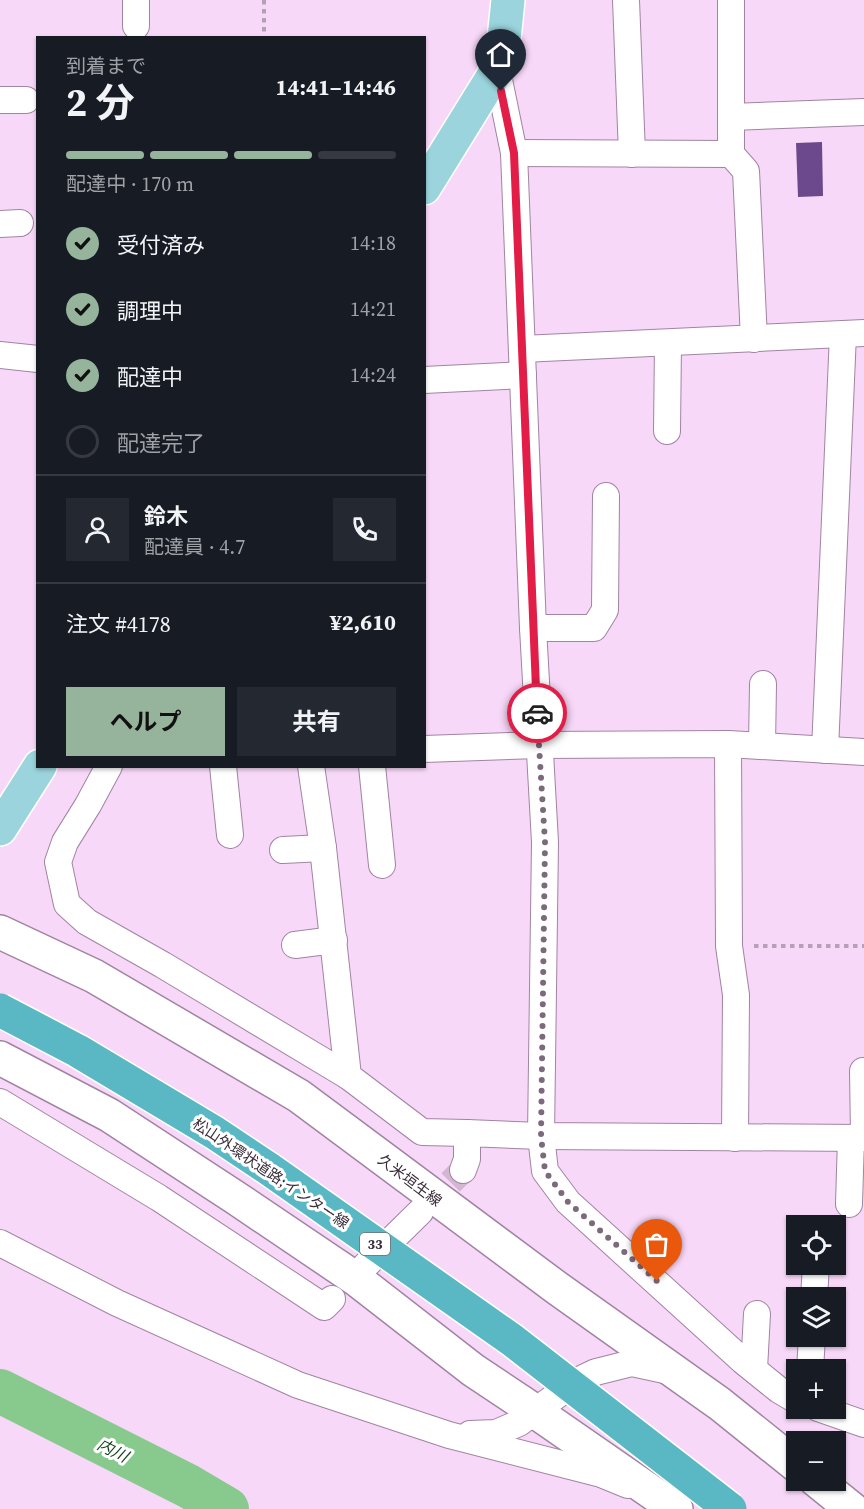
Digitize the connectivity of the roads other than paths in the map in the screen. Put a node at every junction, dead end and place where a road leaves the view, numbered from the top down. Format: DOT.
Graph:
graph roads {
  1 [pos="136,0"];
  2 [pos="508,0"];
  3 [pos="626,0"];
  4 [pos="731,0"];
  5 [pos="136,26"];
  6 [pos="496,70"];
  7 [pos="0,100"];
  8 [pos="26,100"];
  9 [pos="864,112"];
  10 [pos="731,117"];
  11 [pos="514,153"];
  12 [pos="632,153"];
  13 [pos="731,153"];
  14 [pos="426,185"];
  15 [pos="854,334"];
  16 [pos="754,339"];
  17 [pos="668,343"];
  18 [pos="522,349"];
  19 [pos="0,355"];
  20 [pos="36,359"];
  21 [pos="523,375"];
  22 [pos="426,380"];
  23 [pos="667,431"];
  24 [pos="606,496"];
  25 [pos="533,628"];
  26 [pos="763,684"];
  27 [pos="728,744"];
  28 [pos="538,745"];
  29 [pos="762,746"];
  30 [pos="426,749"];
  31 [pos="825,750"];
  32 [pos="864,752"];
  33 [pos="39,768"];
  34 [pos="108,768"];
  35 [pos="223,768"];
  36 [pos="311,768"];
  37 [pos="372,768"];
  38 [pos="0,829"];
  39 [pos="230,835"];
  40 [pos="323,848"];
  41 [pos="283,850"];
  42 [pos="382,865"];
  43 [pos="0,932"];
  44 [pos="334,940"];
  45 [pos="295,945"];
  46 [pos="0,1010"];
  47 [pos="0,1058"];
  48 [pos="863,1071"];
  49 [pos="348,1076"];
  50 [pos="0,1102"];
  51 [pos="467,1133"];
  52 [pos="541,1136"];
  53 [pos="860,1137"];
  54 [pos="735,1138"];
  55 [pos="463,1170"];
  56 [pos="849,1204"];
  57 [pos="420,1212"];
  58 [pos="0,1243"];
  59 [pos="366,1265"];
  60 [pos="332,1299"];
  61 [pos="757,1314"];
  62 [pos="754,1369"];
  63 [pos="675,1372"];
  64 [pos="786,1394"];
  65 [pos="536,1412"];
  66 [pos="846,1418"];
  67 [pos="864,1424"];
  68 [pos="449,1435"];
  69 [pos="786,1457"];
  70 [pos="830,1491"];
  71 [pos="669,1504"];
  72 [pos="730,1509"];
  73 [pos="852,1509"];
  1 -- 5 [label="street"];
  2 -- 6 [label="main road"];
  3 -- 12 [label="street"];
  4 -- 10 [label="street"];
  6 -- 11 [label="street"];
  6 -- 14 [label="main road"];
  7 -- 8 [label="street"];
  9 -- 10 [label="street"];
  10 -- 13 [label="street"];
  11 -- 12 [label="street"];
  11 -- 18 [label="street"];
  12 -- 13 [label="street"];
  13 -- 16 [label="street"];
  15 -- 16 [label="street"];
  15 -- 31 [label="street"];
  16 -- 17 [label="street"];
  17 -- 18 [label="street"];
  17 -- 23 [label="street"];
  18 -- 21 [label="street"];
  19 -- 20 [label="street"];
  21 -- 22 [label="street"];
  21 -- 25 [label="street"];
  24 -- 25 [label="street"];
  25 -- 28 [label="street"];
  26 -- 29 [label="street"];
  27 -- 28 [label="street"];
  27 -- 29 [label="street"];
  27 -- 54 [label="street"];
  28 -- 30 [label="street"];
  28 -- 52 [label="street"];
  29 -- 31 [label="street"];
  31 -- 32 [label="street"];
  33 -- 38 [label="main road"];
  34 -- 49 [label="street"];
  35 -- 39 [label="street"];
  36 -- 40 [label="street"];
  37 -- 42 [label="street"];
  40 -- 41 [label="street"];
  40 -- 44 [label="street"];
  43 -- 63 [label="main road, 久米垣生線"];
  44 -- 45 [label="street"];
  44 -- 49 [label="street"];
  46 -- 72 [label="highway, 松山外環状道路;インター線 / 33, bridge"];
  47 -- 65 [label="main road"];
  48 -- 53 [label="street"];
  49 -- 51 [label="street"];
  50 -- 60 [label="street"];
  51 -- 52 [label="street"];
  51 -- 55 [label="street"];
  52 -- 54 [label="street"];
  52 -- 62 [label="street"];
  53 -- 54 [label="street"];
  53 -- 56 [label="street"];
  57 -- 59 [label="street"];
  58 -- 68 [label="street"];
  61 -- 62 [label="street"];
  62 -- 64 [label="street"];
  63 -- 65 [label="street"];
  63 -- 69 [label="main road, 久米垣生線"];
  65 -- 68 [label="street"];
  65 -- 71 [label="main road"];
  66 -- 67 [label="street"];
  68 -- 71 [label="street"];
  70 -- 73 [label="main road"];
}
